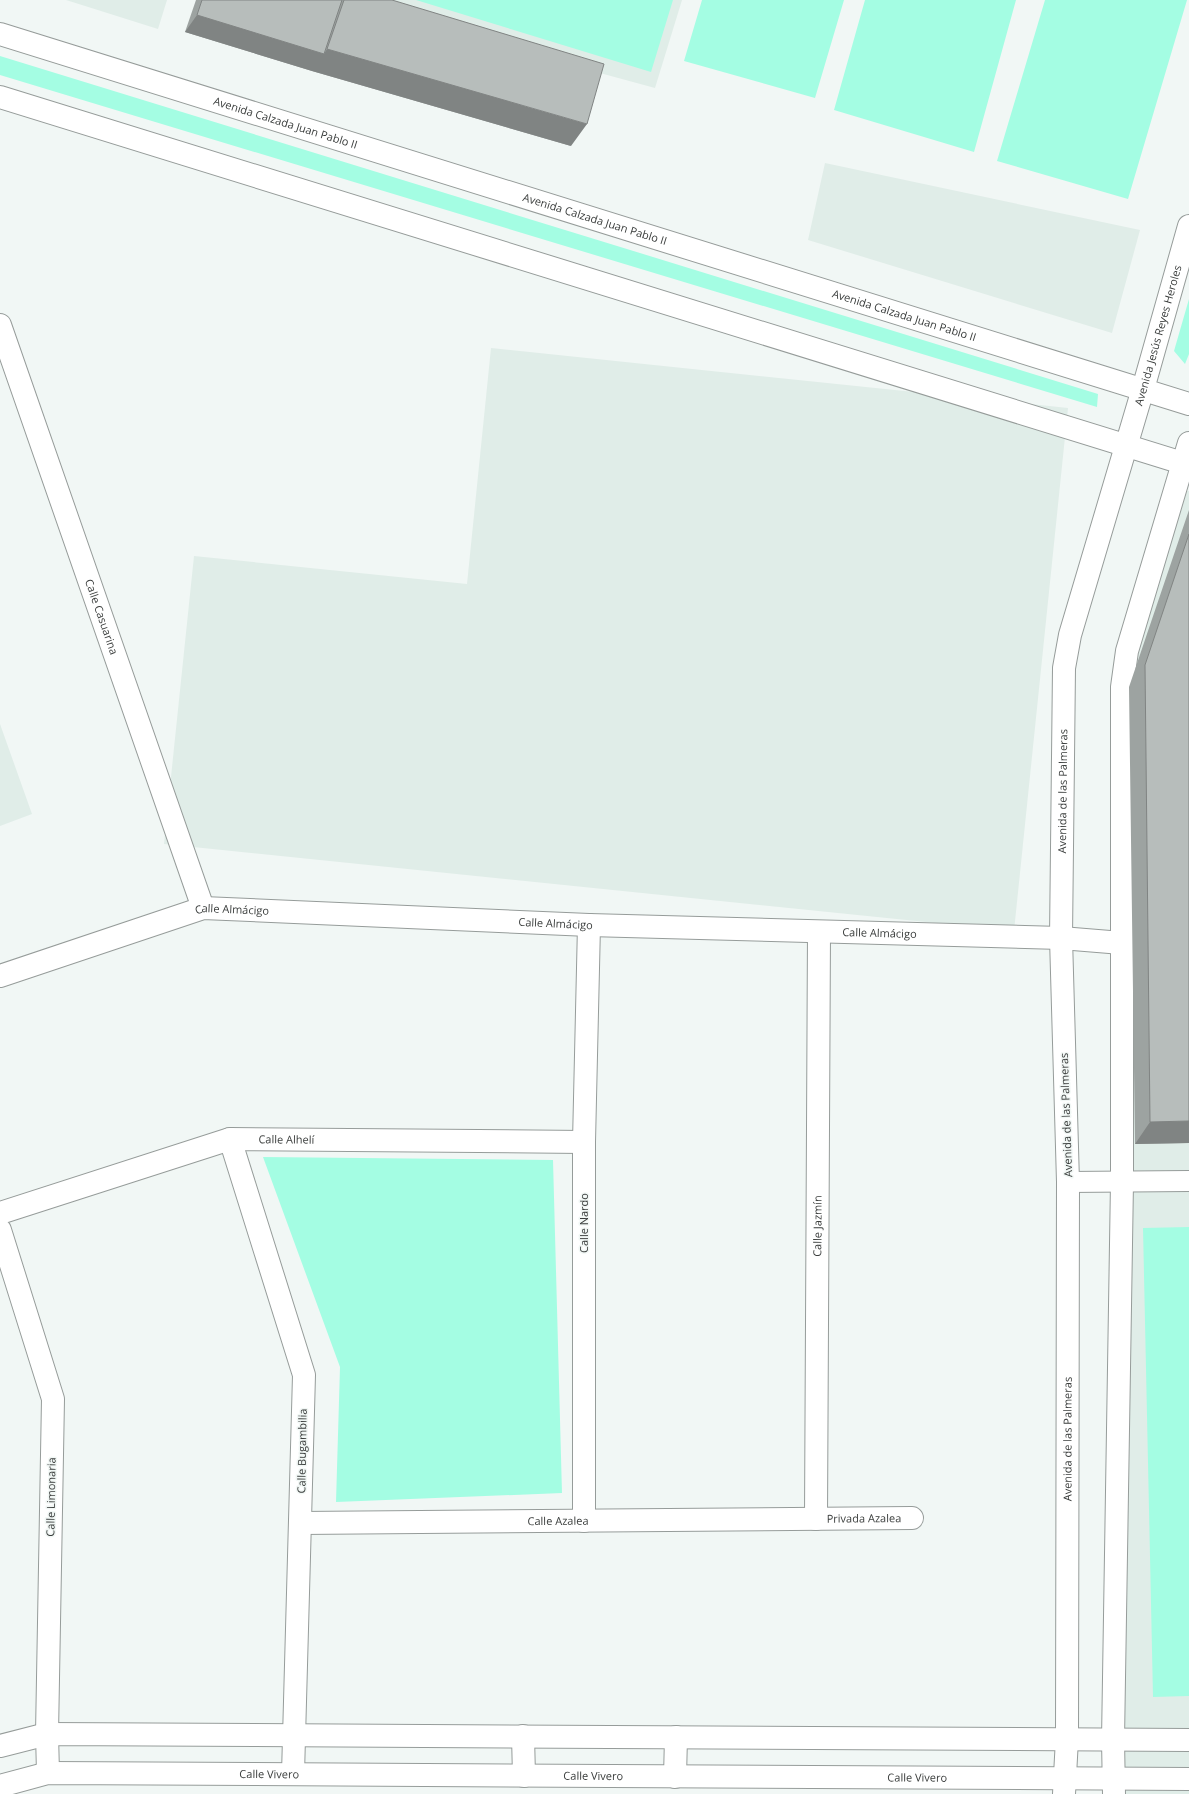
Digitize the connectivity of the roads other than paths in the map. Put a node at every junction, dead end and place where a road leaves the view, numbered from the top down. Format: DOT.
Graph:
graph roads {
  1 [pos="0,34"];
  2 [pos="0,97"];
  3 [pos="1189,226"];
  4 [pos="0,325"];
  5 [pos="1143,389"];
  6 [pos="1189,404"];
  7 [pos="1126,444"];
  8 [pos="1187,457"];
  9 [pos="203,908"];
  10 [pos="589,925"];
  11 [pos="819,932"];
  12 [pos="1061,938"];
  13 [pos="1122,943"];
  14 [pos="0,976"];
  15 [pos="230,1138"];
  16 [pos="584,1142"];
  17 [pos="1189,1181"];
  18 [pos="1068,1182"];
  19 [pos="1122,1182"];
  20 [pos="0,1213"];
  21 [pos="0,1230"];
  22 [pos="912,1518"];
  23 [pos="816,1519"];
  24 [pos="584,1521"];
  25 [pos="300,1523"];
  26 [pos="47,1734"];
  27 [pos="294,1735"];
  28 [pos="523,1736"];
  29 [pos="676,1737"];
  30 [pos="1066,1739"];
  31 [pos="1113,1740"];
  32 [pos="1189,1740"];
  33 [pos="0,1746"];
  34 [pos="48,1772"];
  35 [pos="293,1774"];
  36 [pos="524,1776"];
  37 [pos="675,1776"];
  38 [pos="1189,1779"];
  39 [pos="0,1786"];
  40 [pos="1064,1786"];
  41 [pos="1114,1786"];
  1 -- 5 [label="street, Avenida Calzada Juan Pablo II"];
  2 -- 7 [label="street"];
  3 -- 5 [label="street, Avenida Jesús Reyes Heroles"];
  4 -- 9 [label="street, Calle Casuarina"];
  5 -- 6 [label="street, Avenida Calzada Juan Pablo II"];
  5 -- 7 [label="street, Avenida Jesús Reyes Heroles"];
  7 -- 8 [label="street"];
  7 -- 12 [label="street, Avenida de las Palmeras"];
  8 -- 13 [label="street"];
  9 -- 10 [label="street, Calle Almácigo"];
  9 -- 14 [label="street, Calle Almácigo"];
  10 -- 11 [label="street, Calle Almácigo"];
  10 -- 16 [label="street, Calle Nardo"];
  11 -- 12 [label="street, Calle Almácigo"];
  11 -- 23 [label="street, Calle Jazmín"];
  12 -- 13 [label="street, Calle Almácigo"];
  12 -- 18 [label="street, Avenida de las Palmeras"];
  13 -- 19 [label="street"];
  15 -- 16 [label="street, Calle Alhelí"];
  15 -- 20 [label="street, Calle Alhelí"];
  15 -- 25 [label="street, Calle Bugambilia"];
  16 -- 24 [label="street, Calle Nardo"];
  17 -- 19 [label="lane"];
  18 -- 19 [label="lane"];
  18 -- 30 [label="street, Avenida de las Palmeras"];
  19 -- 31 [label="street"];
  21 -- 26 [label="street, Calle Limonaria"];
  22 -- 23 [label="street, Privada Azalea"];
  23 -- 24 [label="street, Calle Azalea"];
  24 -- 25 [label="street, Calle Azalea"];
  25 -- 27 [label="street, Calle Bugambilia"];
  26 -- 27 [label="street"];
  26 -- 33 [label="street"];
  26 -- 34 [label="street, Calle Limonaria"];
  27 -- 28 [label="street"];
  27 -- 35 [label="street, Calle Bugambilia"];
  28 -- 29 [label="street"];
  28 -- 36 [label="street"];
  29 -- 30 [label="street"];
  29 -- 37 [label="street"];
  30 -- 31 [label="street"];
  30 -- 40 [label="street, Avenida de las Palmeras"];
  31 -- 32 [label="street"];
  31 -- 41 [label="street"];
  34 -- 35 [label="street, Calle Vivero"];
  34 -- 39 [label="street, Calle Vivero"];
  35 -- 36 [label="street, Calle Vivero"];
  36 -- 37 [label="street, Calle Vivero"];
  37 -- 40 [label="street, Calle Vivero"];
  38 -- 41 [label="street, Calle Vivero"];
  40 -- 41 [label="street, Calle Vivero"];
}
